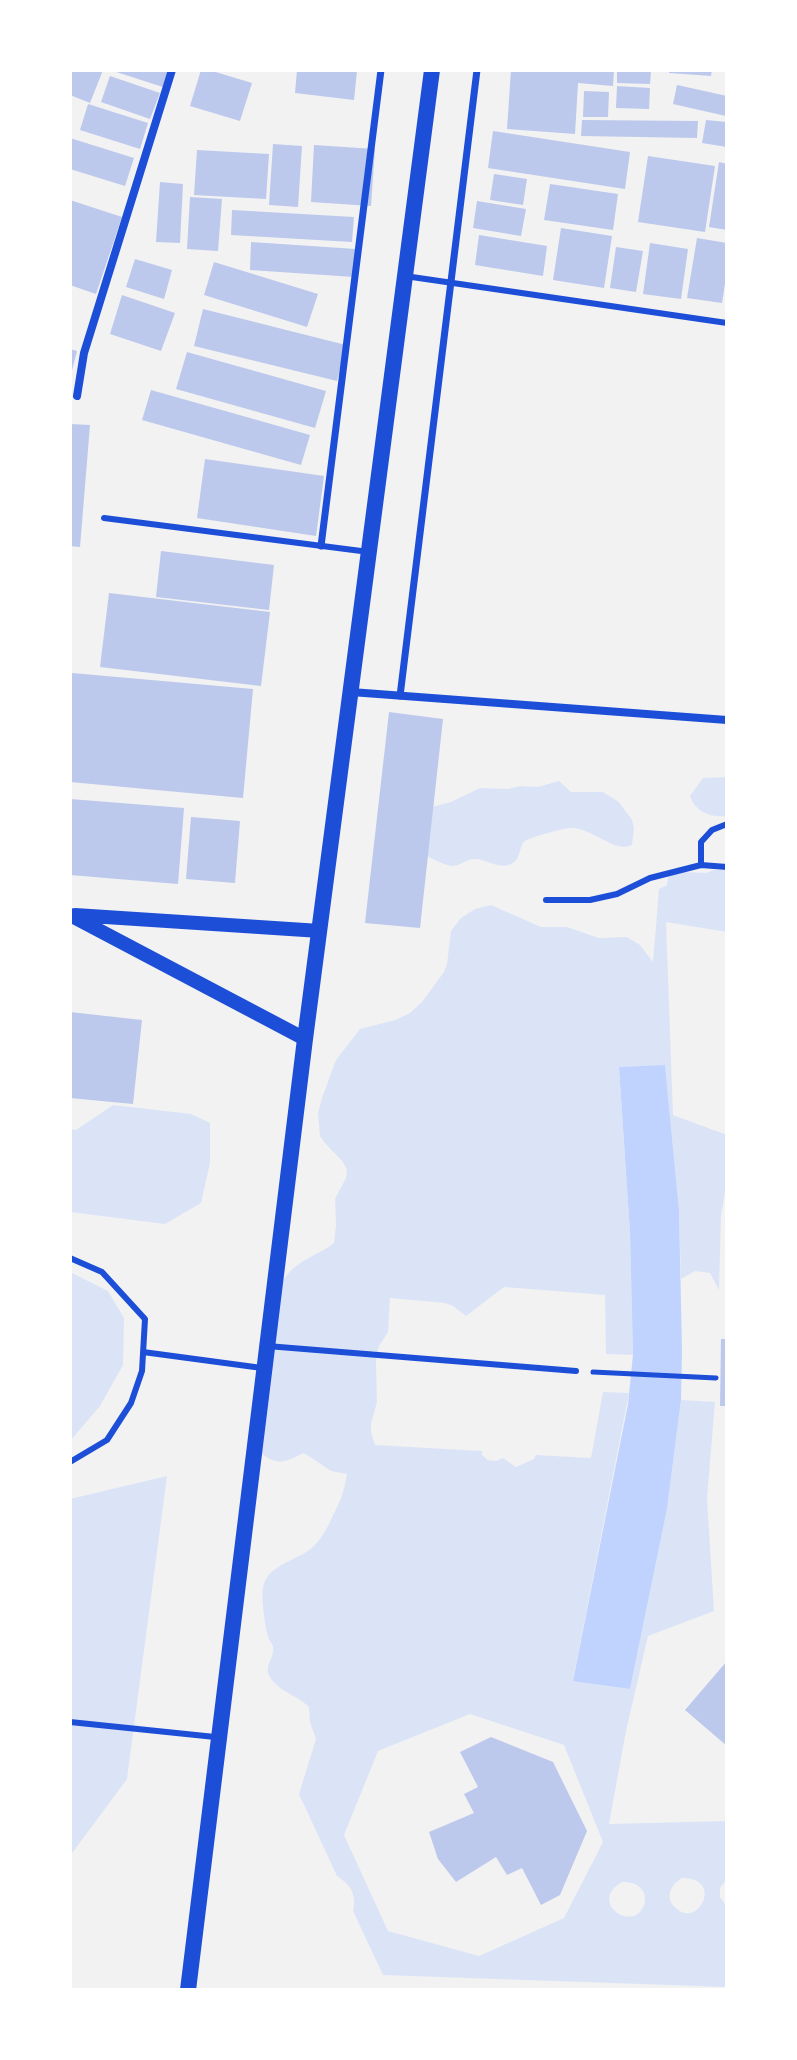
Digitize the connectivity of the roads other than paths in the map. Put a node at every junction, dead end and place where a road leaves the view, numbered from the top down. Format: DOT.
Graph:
graph roads {
  1 [pos="172,70"];
  2 [pos="381,70"];
  3 [pos="432,70"];
  4 [pos="477,70"];
  5 [pos="405,276"];
  6 [pos="451,282"];
  7 [pos="727,323"];
  8 [pos="77,396"];
  9 [pos="104,518"];
  10 [pos="321,546"];
  11 [pos="369,552"];
  12 [pos="351,692"];
  13 [pos="400,696"];
  14 [pos="727,720"];
  15 [pos="727,824"];
  16 [pos="701,865"];
  17 [pos="727,867"];
  18 [pos="546,900"];
  19 [pos="70,915"];
  20 [pos="320,931"];
  21 [pos="305,1039"];
  22 [pos="70,1258"];
  23 [pos="267,1346"];
  24 [pos="143,1352"];
  25 [pos="265,1369"];
  26 [pos="576,1371"];
  27 [pos="70,1462"];
  28 [pos="70,1722"];
  29 [pos="219,1738"];
  30 [pos="188,1990"];
  1 -- 8 [label="street"];
  2 -- 10 [label="street"];
  3 -- 5 [label="main road"];
  4 -- 6 [label="street"];
  5 -- 6 [label="lane"];
  5 -- 11 [label="main road"];
  6 -- 7 [label="lane"];
  6 -- 13 [label="street"];
  9 -- 10 [label="lane"];
  10 -- 11 [label="lane"];
  11 -- 12 [label="main road"];
  12 -- 13 [label="street"];
  12 -- 20 [label="main road"];
  13 -- 14 [label="street"];
  15 -- 16 [label="lane"];
  16 -- 17 [label="lane"];
  16 -- 18 [label="lane"];
  19 -- 20 [label="street"];
  19 -- 21 [label="street"];
  20 -- 21 [label="main road"];
  21 -- 23 [label="main road"];
  22 -- 24 [label="lane"];
  23 -- 25 [label="main road"];
  23 -- 26 [label="lane"];
  24 -- 25 [label="lane"];
  24 -- 27 [label="lane"];
  25 -- 29 [label="main road"];
  28 -- 29 [label="lane"];
  29 -- 30 [label="main road"];
}
